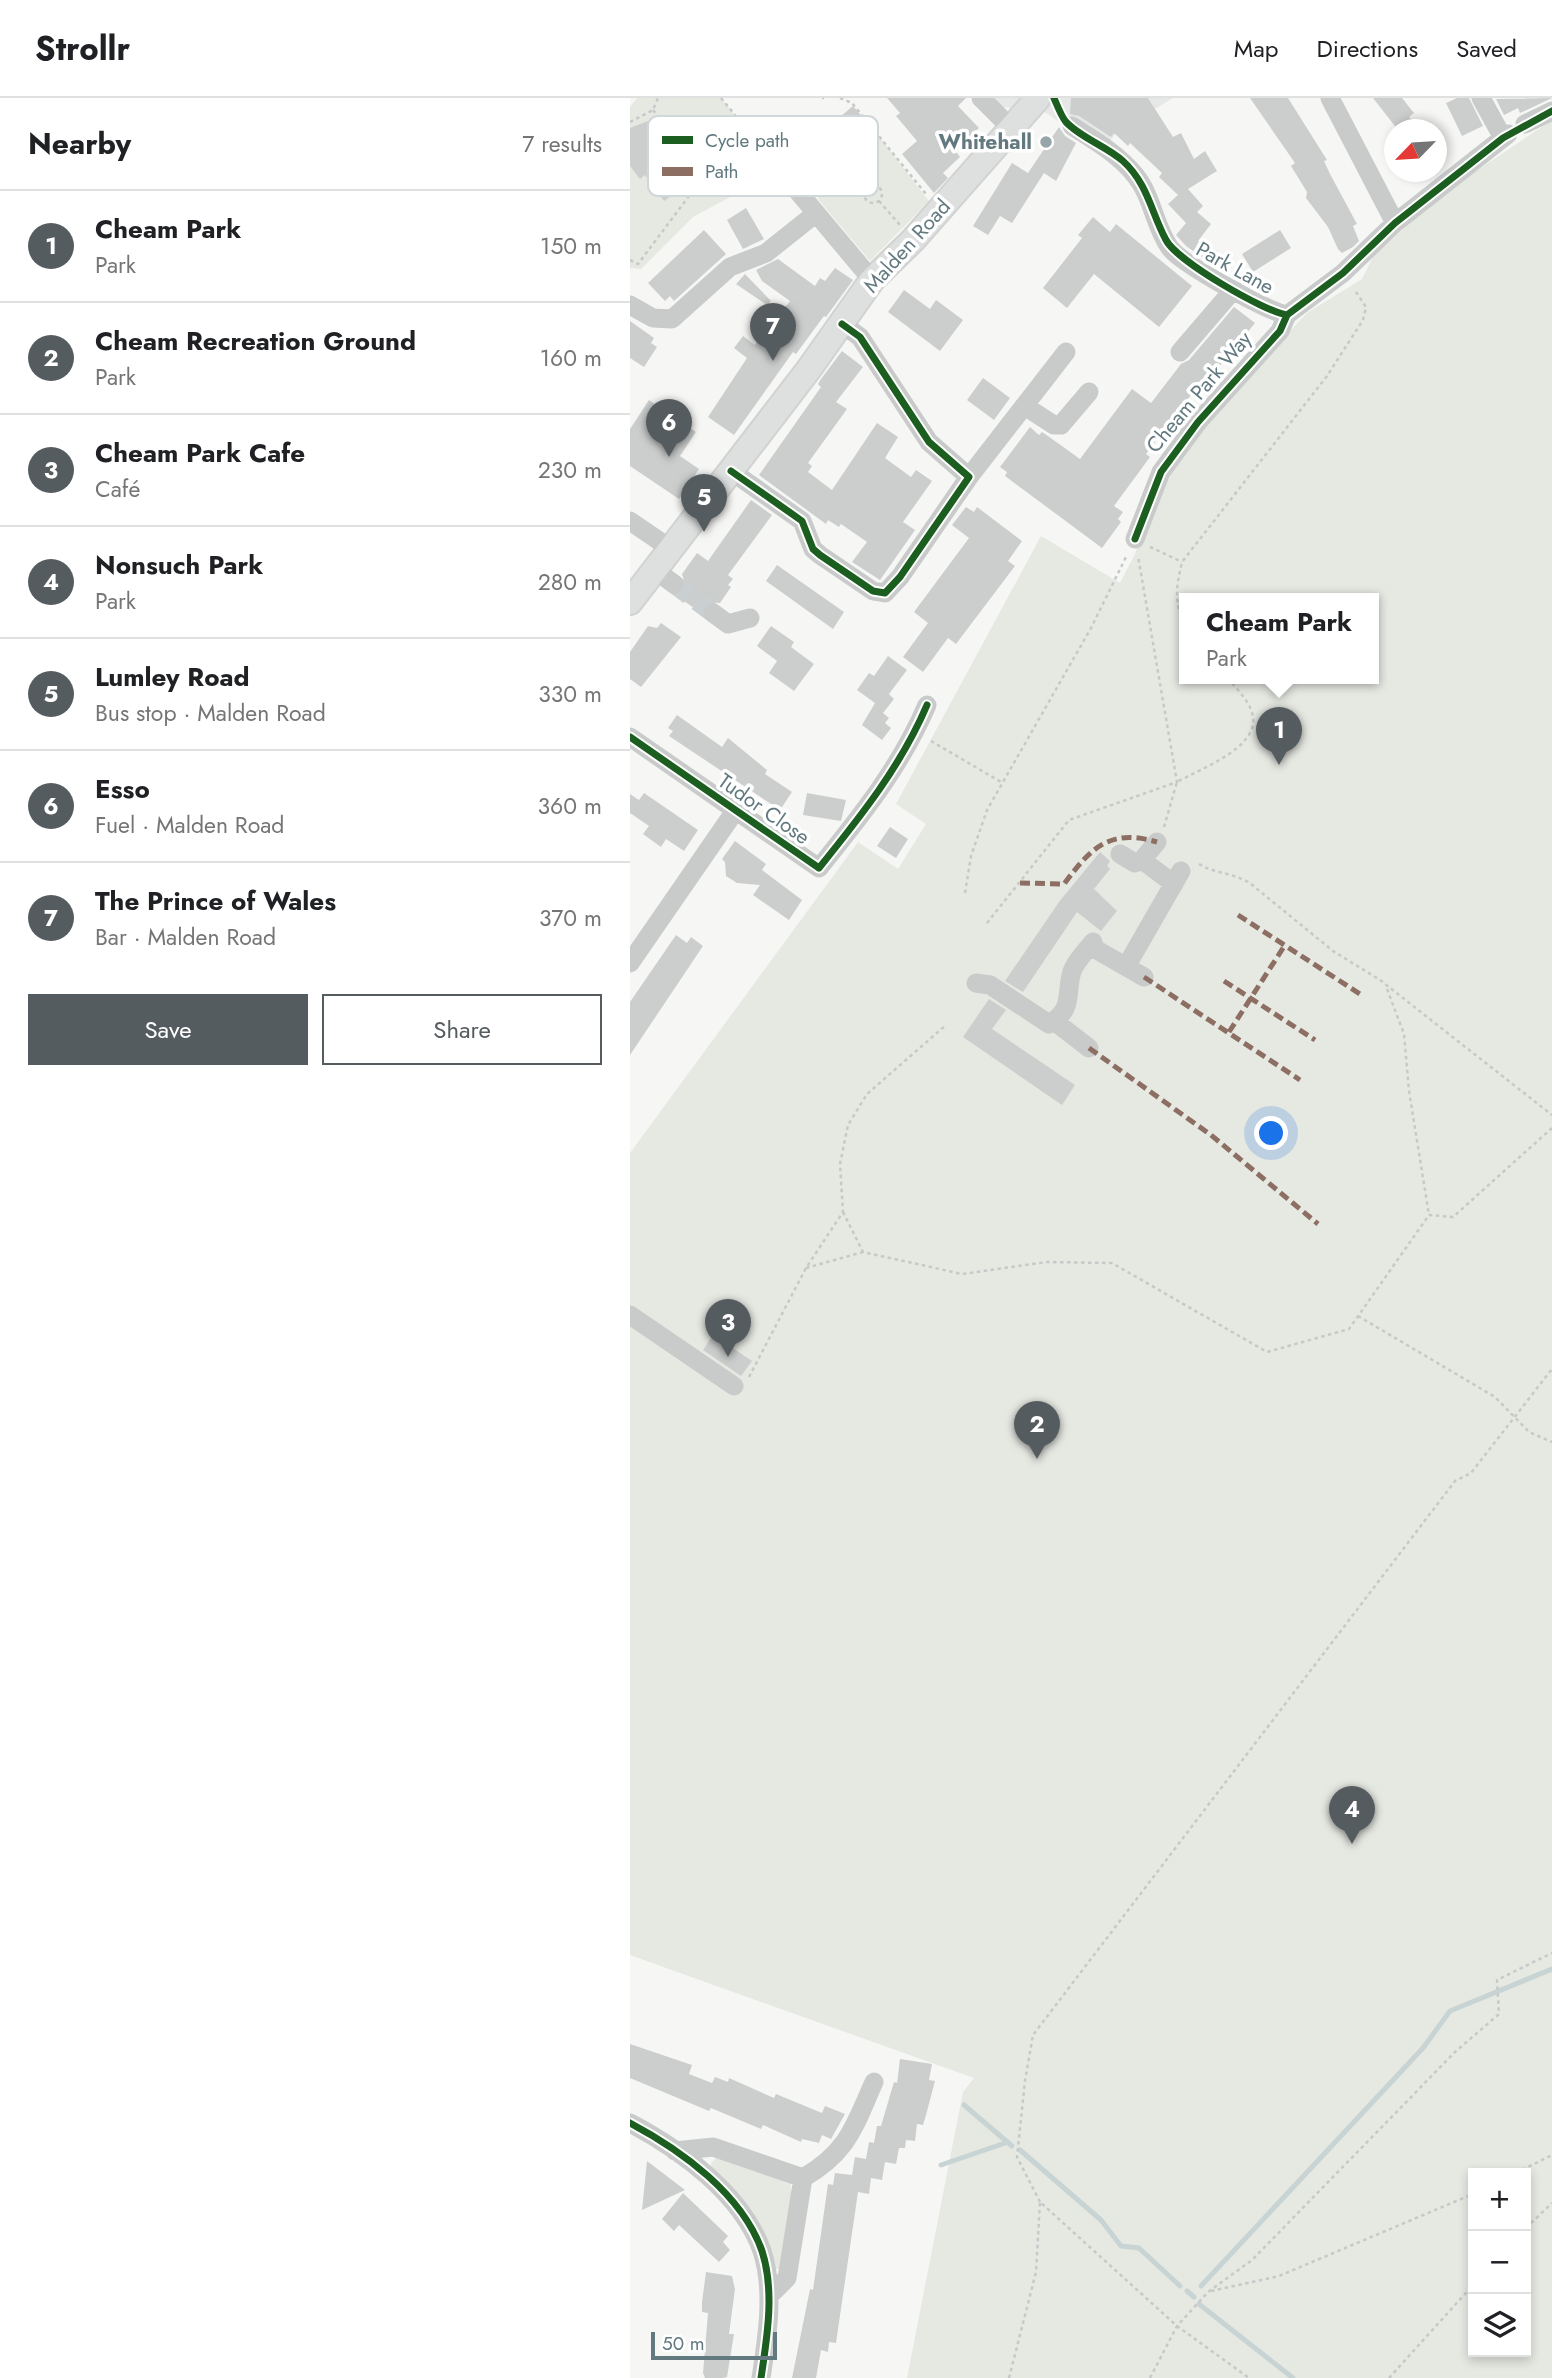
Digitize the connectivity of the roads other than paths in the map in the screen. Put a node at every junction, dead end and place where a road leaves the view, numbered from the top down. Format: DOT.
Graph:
graph roads {
  1 [pos="981,98"];
  2 [pos="1038,98"];
  3 [pos="1330,98"];
  4 [pos="1481,98"];
  5 [pos="1552,111"];
  6 [pos="1072,126"];
  7 [pos="1012,129"];
  8 [pos="1512,132"];
  9 [pos="801,196"];
  10 [pos="815,214"];
  11 [pos="1395,223"];
  12 [pos="872,280"];
  13 [pos="1234,289"];
  14 [pos="630,305"];
  15 [pos="1287,315"];
  16 [pos="842,324"];
  17 [pos="1066,352"];
  18 [pos="1180,352"];
  19 [pos="1089,392"];
  20 [pos="1026,407"];
  21 [pos="731,471"];
  22 [pos="968,477"];
  23 [pos="630,521"];
  24 [pos="1135,539"];
  25 [pos="671,549"];
  26 [pos="630,602"];
  27 [pos="713,612"];
  28 [pos="750,618"];
  29 [pos="928,705"];
  30 [pos="630,737"];
  31 [pos="735,811"];
  32 [pos="1157,842"];
  33 [pos="1120,854"];
  34 [pos="1142,860"];
  35 [pos="630,963"];
  36 [pos="1127,965"];
  37 [pos="1144,977"];
  38 [pos="976,983"];
  39 [pos="1054,1021"];
  40 [pos="1089,1048"];
  41 [pos="630,1315"];
  42 [pos="734,1386"];
  43 [pos="874,2082"];
  44 [pos="630,2123"];
  45 [pos="675,2151"];
  46 [pos="803,2178"];
  47 [pos="769,2296"];
  48 [pos="761,2378"];
  1 -- 7 [label="street"];
  2 -- 7 [label="main road, Malden Road"];
  3 -- 11 [label="street"];
  4 -- 8 [label="street"];
  5 -- 8 [label="street, Park Lane"];
  6 -- 13 [label="street, Park Lane"];
  7 -- 12 [label="main road, Malden Road"];
  8 -- 11 [label="street, Park Lane"];
  9 -- 10 [label="street"];
  10 -- 12 [label="street"];
  10 -- 14 [label="street"];
  11 -- 15 [label="street, Park Lane"];
  12 -- 16 [label="main road, Malden Road"];
  13 -- 15 [label="street, Park Lane"];
  13 -- 18 [label="street"];
  15 -- 24 [label="street, Cheam Park Way"];
  16 -- 21 [label="main road, Malden Road"];
  16 -- 22 [label="street"];
  17 -- 20 [label="street"];
  19 -- 20 [label="street"];
  20 -- 22 [label="street"];
  21 -- 22 [label="street"];
  21 -- 25 [label="main road, Malden Road"];
  23 -- 25 [label="street"];
  25 -- 26 [label="main road, Malden Road"];
  27 -- 28 [label="street"];
  29 -- 31 [label="street, Tudor Close"];
  30 -- 31 [label="street, Tudor Close"];
  31 -- 35 [label="street, Tudor Close"];
  32 -- 34 [label="street"];
  33 -- 34 [label="street"];
  34 -- 36 [label="street"];
  36 -- 37 [label="street"];
  36 -- 39 [label="street"];
  38 -- 39 [label="street"];
  39 -- 40 [label="street"];
  41 -- 42 [label="street"];
  43 -- 46 [label="street"];
  44 -- 45 [label="street"];
  45 -- 46 [label="street"];
  45 -- 47 [label="street"];
  46 -- 47 [label="street"];
  47 -- 48 [label="street"];
}
